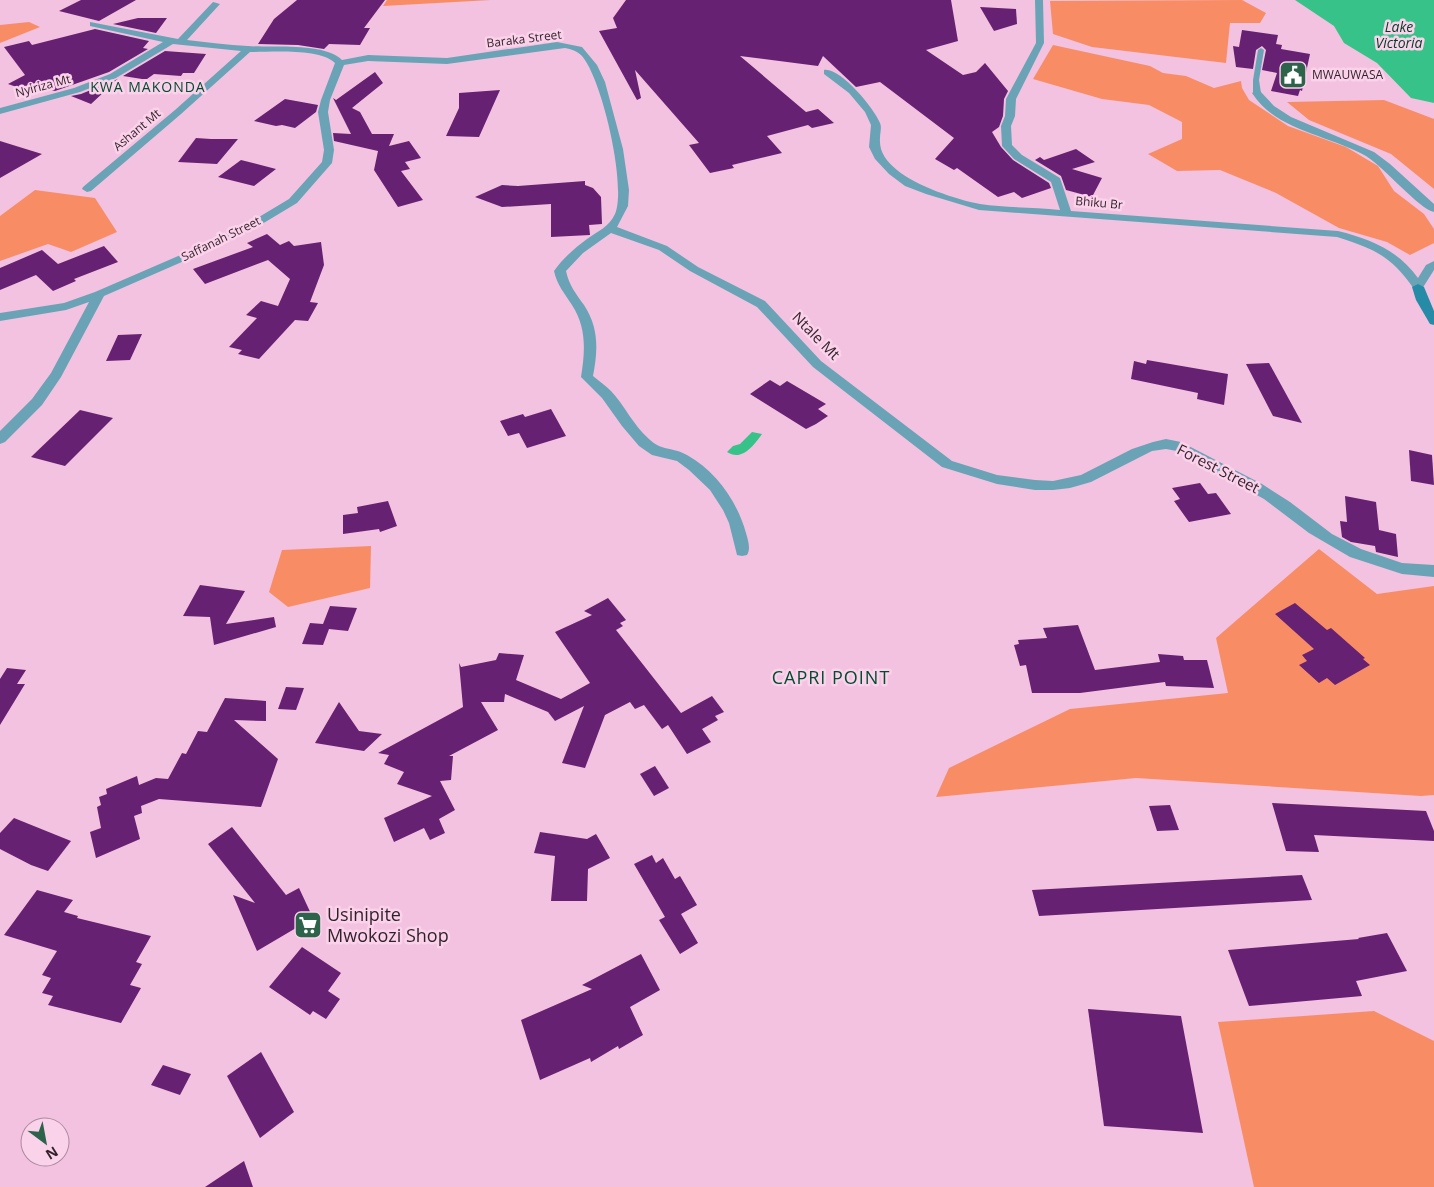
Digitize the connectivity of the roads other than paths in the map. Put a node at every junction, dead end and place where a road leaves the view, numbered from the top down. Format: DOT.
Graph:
graph roads {
  1 [pos="1039,0"];
  2 [pos="216,4"];
  3 [pos="93,24"];
  4 [pos="175,42"];
  5 [pos="248,49"];
  6 [pos="1261,50"];
  7 [pos="340,63"];
  8 [pos="827,72"];
  9 [pos="1256,93"];
  10 [pos="0,111"];
  11 [pos="87,189"];
  12 [pos="1434,209"];
  13 [pos="1066,214"];
  14 [pos="611,230"];
  15 [pos="1434,264"];
  16 [pos="1418,287"];
  17 [pos="99,294"];
  18 [pos="0,317"];
  19 [pos="1434,321"];
  20 [pos="0,439"];
  21 [pos="990,476"];
  22 [pos="742,551"];
  23 [pos="1434,571"];
  1 -- 13 [label="street"];
  2 -- 4 [label="street, Nyiriza Mt"];
  3 -- 4 [label="street"];
  4 -- 5 [label="street"];
  4 -- 10 [label="street, Nyiriza Mt"];
  5 -- 7 [label="street"];
  5 -- 11 [label="street, Ashant Mt"];
  6 -- 9 [label="lane"];
  7 -- 14 [label="street, Baraka Street"];
  7 -- 17 [label="street, Saffanah Street"];
  8 -- 13 [label="street, Bhiku Br"];
  9 -- 12 [label="street"];
  13 -- 16 [label="street, Bhiku Br"];
  14 -- 21 [label="street, Ntale Mt"];
  14 -- 22 [label="street"];
  15 -- 16 [label="street"];
  16 -- 19 [label="street"];
  17 -- 18 [label="street, Saffanah Street"];
  17 -- 20 [label="street"];
  21 -- 23 [label="street, Forest Street"];
}
